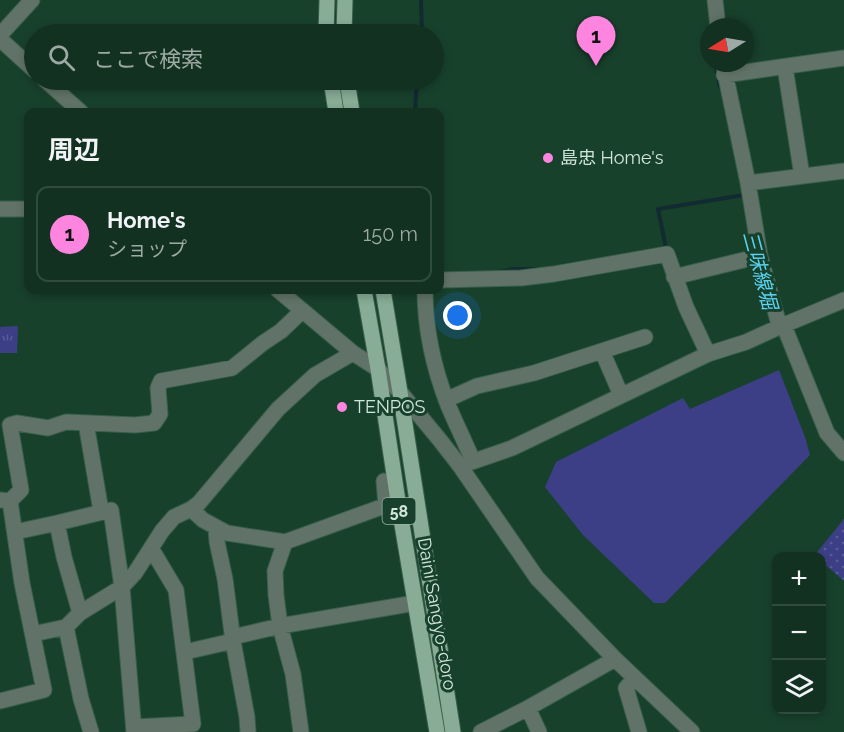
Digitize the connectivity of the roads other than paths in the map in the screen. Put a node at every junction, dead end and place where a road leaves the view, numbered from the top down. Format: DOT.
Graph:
graph roads {
  1 [pos="32,0"];
  2 [pos="327,0"];
  3 [pos="345,0"];
  4 [pos="715,0"];
  5 [pos="717,18"];
  6 [pos="326,24"];
  7 [pos="344,24"];
  8 [pos="0,37"];
  9 [pos="844,58"];
  10 [pos="24,60"];
  11 [pos="785,67"];
  12 [pos="754,68"];
  13 [pos="724,72"];
  14 [pos="56,90"];
  15 [pos="333,90"];
  16 [pos="349,90"];
  17 [pos="76,108"];
  18 [pos="335,108"];
  19 [pos="351,108"];
  20 [pos="844,171"];
  21 [pos="802,176"];
  22 [pos="748,183"];
  23 [pos="0,209"];
  24 [pos="24,209"];
  25 [pos="760,256"];
  26 [pos="674,277"];
  27 [pos="444,280"];
  28 [pos="283,294"];
  29 [pos="365,294"];
  30 [pos="384,294"];
  31 [pos="426,294"];
  32 [pos="844,300"];
  33 [pos="302,311"];
  34 [pos="778,327"];
  35 [pos="645,337"];
  36 [pos="602,351"];
  37 [pos="353,353"];
  38 [pos="708,354"];
  39 [pos="378,369"];
  40 [pos="400,392"];
  41 [pos="621,395"];
  42 [pos="446,400"];
  43 [pos="86,423"];
  44 [pos="844,453"];
  45 [pos="466,464"];
  46 [pos="384,481"];
  47 [pos="5,501"];
  48 [pos="392,504"];
  49 [pos="191,509"];
  50 [pos="101,512"];
  51 [pos="57,523"];
  52 [pos="216,528"];
  53 [pos="15,532"];
  54 [pos="285,542"];
  55 [pos="151,548"];
  56 [pos="122,587"];
  57 [pos="415,603"];
  58 [pos="80,613"];
  59 [pos="280,626"];
  60 [pos="66,627"];
  61 [pos="33,634"];
  62 [pos="233,639"];
  63 [pos="185,652"];
  64 [pos="615,659"];
  65 [pos="635,678"];
  66 [pos="0,698"];
  67 [pos="528,708"];
  68 [pos="134,730"];
  69 [pos="91,732"];
  70 [pos="248,732"];
  71 [pos="301,732"];
  72 [pos="437,732"];
  73 [pos="453,732"];
  74 [pos="481,732"];
  75 [pos="539,732"];
  76 [pos="639,732"];
  77 [pos="692,732"];
  1 -- 8 [label="street"];
  2 -- 6 [label="main road"];
  3 -- 7 [label="main road"];
  4 -- 5 [label="street"];
  8 -- 10 [label="street"];
  9 -- 11 [label="street"];
  11 -- 12 [label="street"];
  11 -- 21 [label="street"];
  13 -- 22 [label="street"];
  14 -- 17 [label="street"];
  15 -- 18 [label="main road"];
  16 -- 19 [label="main road"];
  20 -- 21 [label="street"];
  21 -- 22 [label="street"];
  22 -- 25 [label="street"];
  23 -- 24 [label="street"];
  25 -- 26 [label="street"];
  25 -- 34 [label="street"];
  26 -- 27 [label="street"];
  26 -- 38 [label="street"];
  28 -- 33 [label="street"];
  29 -- 39 [label="main road, Daini Sangyo-doro / 58"];
  30 -- 40 [label="main road, Daini Sangyo-doro / 58"];
  31 -- 42 [label="street"];
  32 -- 34 [label="street"];
  33 -- 37 [label="street"];
  33 -- 43 [label="street"];
  34 -- 38 [label="street"];
  34 -- 44 [label="street"];
  35 -- 36 [label="street"];
  36 -- 41 [label="street"];
  36 -- 42 [label="street"];
  37 -- 39 [label="street"];
  37 -- 49 [label="street"];
  38 -- 41 [label="street"];
  39 -- 40 [label="street"];
  39 -- 48 [label="main road, Daini Sangyo-doro / 58"];
  40 -- 45 [label="street"];
  40 -- 73 [label="main road, Daini Sangyo-doro / 58"];
  41 -- 45 [label="street"];
  42 -- 45 [label="street"];
  43 -- 47 [label="street"];
  43 -- 50 [label="street"];
  45 -- 64 [label="street"];
  46 -- 48 [label="street"];
  47 -- 53 [label="street"];
  48 -- 54 [label="street"];
  48 -- 57 [label="main road, Daini Sangyo-doro / 58"];
  49 -- 52 [label="street"];
  49 -- 55 [label="street"];
  50 -- 51 [label="street"];
  50 -- 56 [label="street"];
  51 -- 53 [label="street"];
  51 -- 58 [label="street"];
  52 -- 54 [label="street"];
  52 -- 62 [label="street"];
  53 -- 61 [label="street"];
  54 -- 59 [label="street"];
  55 -- 56 [label="street"];
  55 -- 63 [label="street"];
  56 -- 58 [label="street"];
  56 -- 68 [label="street"];
  57 -- 59 [label="street"];
  57 -- 72 [label="main road, Daini Sangyo-doro / 58"];
  58 -- 60 [label="street"];
  59 -- 62 [label="street"];
  59 -- 71 [label="street"];
  60 -- 61 [label="street"];
  60 -- 69 [label="street"];
  61 -- 66 [label="street"];
  62 -- 63 [label="street"];
  62 -- 70 [label="street"];
  63 -- 68 [label="street"];
  64 -- 65 [label="street"];
  64 -- 67 [label="street"];
  65 -- 76 [label="street"];
  65 -- 77 [label="street"];
  67 -- 74 [label="street"];
  67 -- 75 [label="street"];
}
